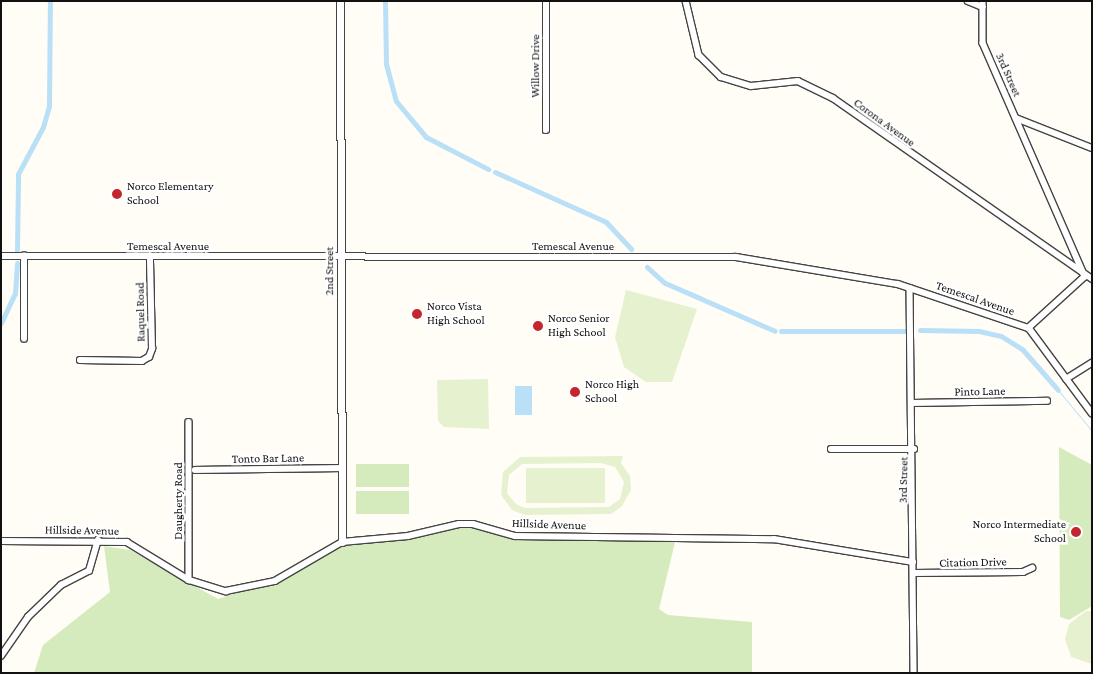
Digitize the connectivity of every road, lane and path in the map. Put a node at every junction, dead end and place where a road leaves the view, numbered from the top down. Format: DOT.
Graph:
graph roads {
  1 [pos="340,1"];
  2 [pos="546,1"];
  3 [pos="686,1"];
  4 [pos="968,1"];
  5 [pos="983,4"];
  6 [pos="1016,118"];
  7 [pos="546,130"];
  8 [pos="1092,148"];
  9 [pos="1,256"];
  10 [pos="24,256"];
  11 [pos="341,256"];
  12 [pos="150,258"];
  13 [pos="1088,278"];
  14 [pos="910,288"];
  15 [pos="1029,328"];
  16 [pos="24,339"];
  17 [pos="80,360"];
  18 [pos="1092,363"];
  19 [pos="1066,379"];
  20 [pos="1047,401"];
  21 [pos="914,403"];
  22 [pos="1092,413"];
  23 [pos="189,422"];
  24 [pos="831,449"];
  25 [pos="914,449"];
  26 [pos="341,468"];
  27 [pos="195,470"];
  28 [pos="98,540"];
  29 [pos="1,541"];
  30 [pos="342,542"];
  31 [pos="912,562"];
  32 [pos="1032,568"];
  33 [pos="913,573"];
  34 [pos="189,580"];
  35 [pos="1,656"];
  36 [pos="914,673"];
  1 -- 11 [label="street, 2nd Street"];
  2 -- 7 [label="street, Willow Drive"];
  3 -- 13 [label="street, Corona Avenue"];
  4 -- 5 [label="street"];
  5 -- 6 [label="street, 3rd Street"];
  6 -- 8 [label="street"];
  6 -- 13 [label="street, 3rd Street"];
  9 -- 10 [label="street, Temescal Avenue"];
  10 -- 12 [label="street, Temescal Avenue"];
  10 -- 16 [label="street"];
  11 -- 12 [label="street, Temescal Avenue"];
  11 -- 14 [label="street, Temescal Avenue"];
  11 -- 26 [label="street, 2nd Street"];
  12 -- 17 [label="street, Raquel Road"];
  13 -- 15 [label="street"];
  14 -- 15 [label="street, Temescal Avenue"];
  14 -- 21 [label="street, 3rd Street"];
  15 -- 19 [label="street"];
  18 -- 19 [label="street"];
  19 -- 22 [label="street"];
  20 -- 21 [label="street, Pinto Lane"];
  21 -- 25 [label="street, 3rd Street"];
  23 -- 34 [label="street, Daugherty Road"];
  24 -- 25 [label="street"];
  25 -- 31 [label="street, 3rd Street"];
  26 -- 27 [label="street, Tonto Bar Lane"];
  26 -- 30 [label="street, 2nd Street"];
  28 -- 29 [label="street, Hillside Avenue"];
  28 -- 34 [label="street, Hillside Avenue"];
  28 -- 35 [label="street"];
  30 -- 31 [label="street, Hillside Avenue"];
  30 -- 34 [label="street, Hillside Avenue"];
  31 -- 33 [label="street, 3rd Street"];
  32 -- 33 [label="street, Citation Drive"];
  33 -- 36 [label="street, 3rd Street"];
}
